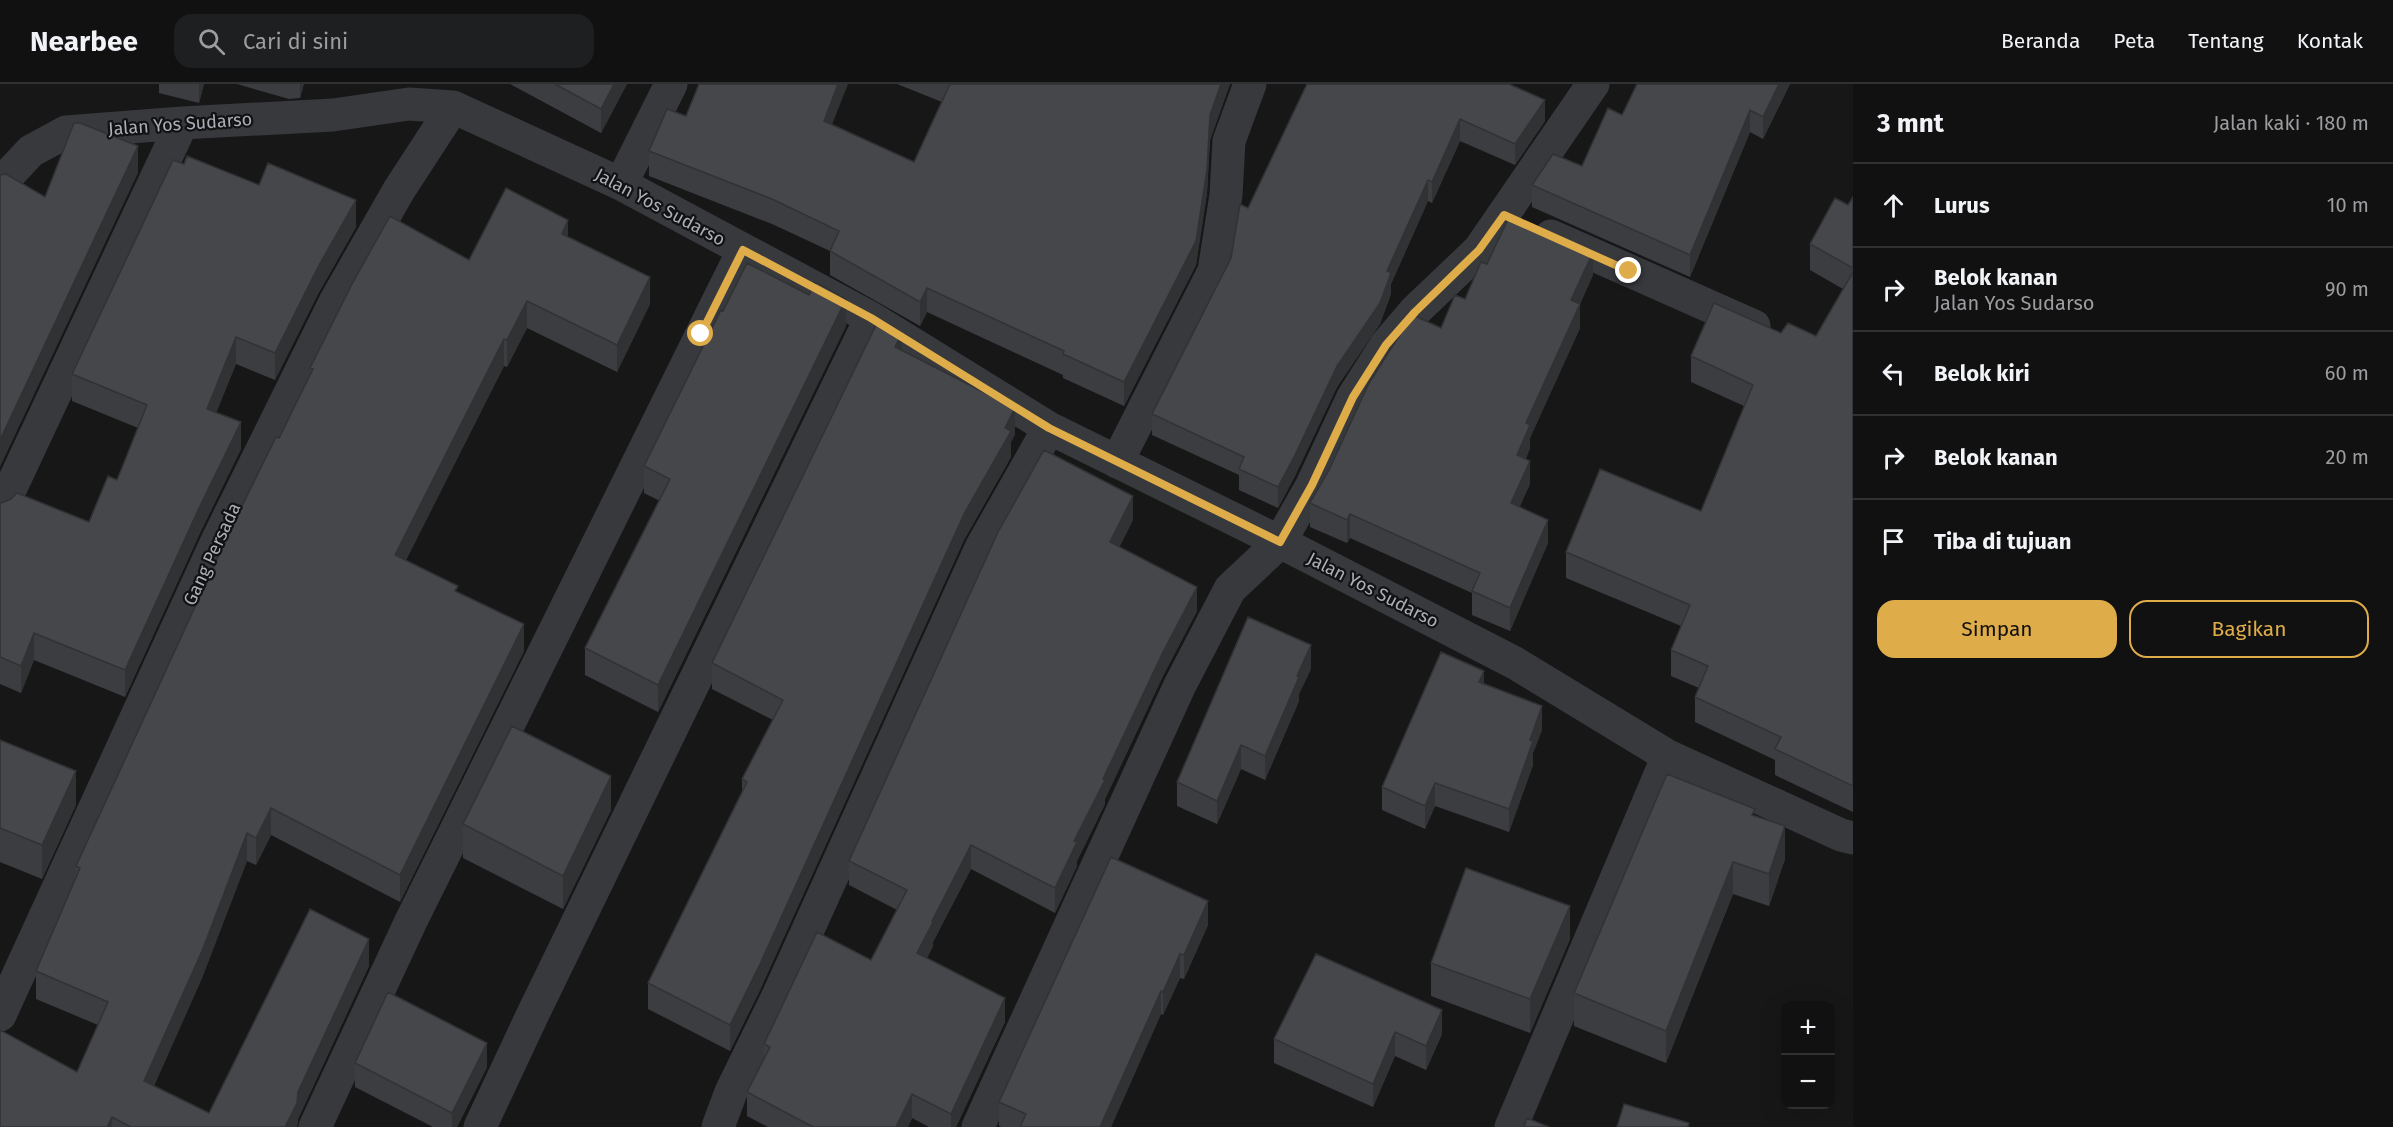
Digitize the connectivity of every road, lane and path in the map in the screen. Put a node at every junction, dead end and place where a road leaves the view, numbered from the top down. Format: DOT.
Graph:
graph roads {
  1 [pos="671,84"];
  2 [pos="1250,84"];
  3 [pos="1593,84"];
  4 [pos="453,107"];
  5 [pos="182,123"];
  6 [pos="0,184"];
  7 [pos="621,184"];
  8 [pos="1504,215"];
  9 [pos="743,250"];
  10 [pos="871,318"];
  11 [pos="1775,335"];
  12 [pos="1049,428"];
  13 [pos="1117,462"];
  14 [pos="0,511"];
  15 [pos="1280,542"];
  16 [pos="1668,756"];
  17 [pos="1853,838"];
  18 [pos="0,1015"];
  19 [pos="724,1112"];
  20 [pos="315,1127"];
  21 [pos="480,1127"];
  22 [pos="978,1127"];
  23 [pos="1511,1127"];
  1 -- 7 [label="street"];
  2 -- 13 [label="street"];
  3 -- 8 [label="street"];
  4 -- 5 [label="street, Jalan Yos Sudarso"];
  4 -- 7 [label="street, Jalan Yos Sudarso"];
  4 -- 18 [label="street, Gang Persada"];
  5 -- 6 [label="street, Jalan Yos Sudarso"];
  5 -- 14 [label="street"];
  7 -- 9 [label="street, Jalan Yos Sudarso"];
  8 -- 11 [label="street"];
  8 -- 15 [label="street"];
  9 -- 10 [label="street, Jalan Yos Sudarso"];
  9 -- 20 [label="street"];
  10 -- 12 [label="street, Jalan Yos Sudarso"];
  10 -- 21 [label="street"];
  12 -- 13 [label="street, Jalan Yos Sudarso"];
  12 -- 19 [label="street"];
  13 -- 15 [label="street, Jalan Yos Sudarso"];
  15 -- 16 [label="street, Jalan Yos Sudarso"];
  15 -- 22 [label="street"];
  16 -- 17 [label="street, Jalan Yos Sudarso"];
  16 -- 23 [label="street"];
}
